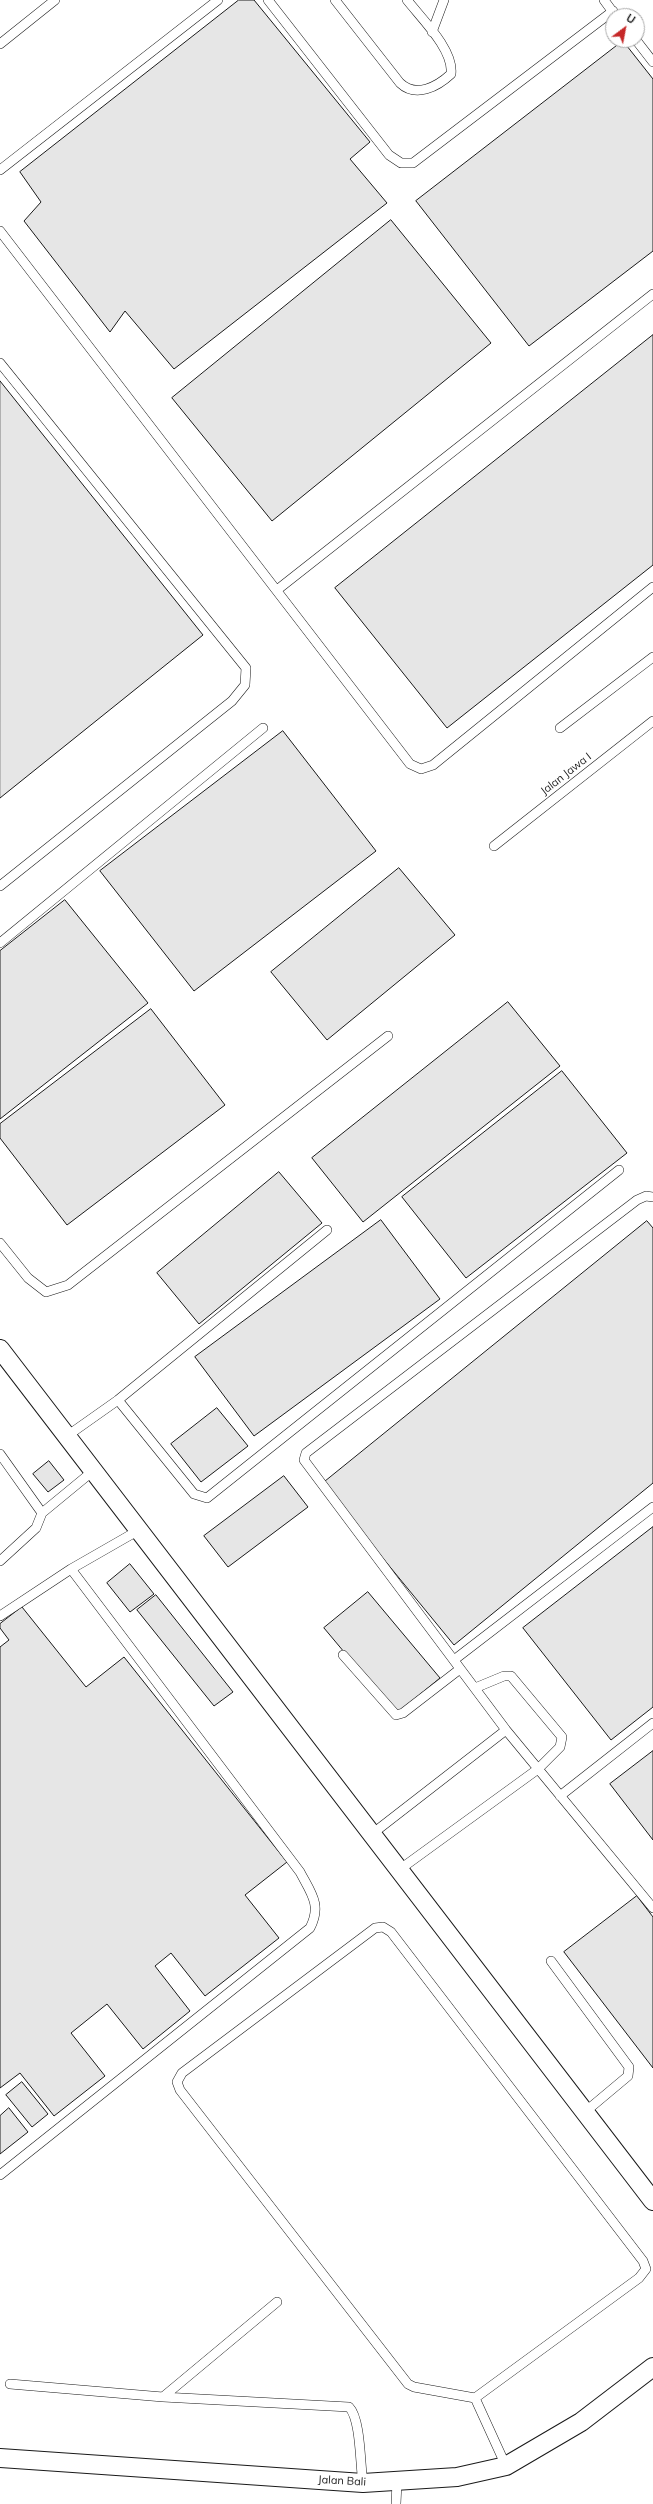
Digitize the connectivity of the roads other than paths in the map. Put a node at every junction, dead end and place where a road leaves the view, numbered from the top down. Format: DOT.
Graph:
graph roads {
  1 [pos="55,0"];
  2 [pos="218,0"];
  3 [pos="268,0"];
  4 [pos="335,0"];
  5 [pos="407,0"];
  6 [pos="444,0"];
  7 [pos="605,21"];
  8 [pos="432,32"];
  9 [pos="1,41"];
  10 [pos="642,48"];
  11 [pos="653,62"];
  12 [pos="0,170"];
  13 [pos="0,231"];
  14 [pos="653,294"];
  15 [pos="0,363"];
  16 [pos="653,587"];
  17 [pos="277,590"];
  18 [pos="653,657"];
  19 [pos="653,721"];
  20 [pos="263,728"];
  21 [pos="560,728"];
  22 [pos="494,846"];
  23 [pos="0,886"];
  24 [pos="0,943"];
  25 [pos="388,1036"];
  26 [pos="619,1170"];
  27 [pos="653,1197"];
  28 [pos="327,1230"];
  29 [pos="0,1243"];
  30 [pos="0,1349"];
  31 [pos="118,1400"];
  32 [pos="67,1436"];
  33 [pos="0,1454"];
  34 [pos="93,1471"];
  35 [pos="653,1507"];
  36 [pos="42,1514"];
  37 [pos="139,1530"];
  38 [pos="0,1561"];
  39 [pos="71,1568"];
  40 [pos="0,1616"];
  41 [pos="343,1655"];
  42 [pos="454,1660"];
  43 [pos="460,1669"];
  44 [pos="474,1688"];
  45 [pos="653,1723"];
  46 [pos="506,1730"];
  47 [pos="538,1769"];
  48 [pos="560,1796"];
  49 [pos="372,1834"];
  50 [pos="399,1870"];
  51 [pos="653,1908"];
  52 [pos="551,1961"];
  53 [pos="585,2112"];
  54 [pos="0,2175"];
  55 [pos="653,2201"];
  56 [pos="277,2302"];
  57 [pos="653,2367"];
  58 [pos="10,2384"];
  59 [pos="164,2397"];
  60 [pos="475,2398"];
  61 [pos="0,2458"];
  62 [pos="506,2466"];
  63 [pos="363,2483"];
  64 [pos="396,2494"];
  1 -- 9 [label="lane"];
  2 -- 12 [label="lane"];
  3 -- 7 [label="lane"];
  4 -- 8 [label="lane"];
  5 -- 8 [label="lane"];
  6 -- 8 [label="lane"];
  10 -- 11 [label="lane"];
  13 -- 17 [label="lane"];
  14 -- 17 [label="lane"];
  15 -- 23 [label="lane"];
  16 -- 17 [label="lane"];
  18 -- 21 [label="lane"];
  19 -- 22 [label="lane, Jalan Jawa I"];
  20 -- 24 [label="lane"];
  25 -- 29 [label="lane"];
  26 -- 31 [label="lane"];
  27 -- 42 [label="lane"];
  28 -- 31 [label="lane"];
  30 -- 32 [label="street"];
  31 -- 32 [label="lane"];
  32 -- 34 [label="street"];
  33 -- 36 [label="lane"];
  34 -- 36 [label="lane"];
  34 -- 37 [label="street"];
  35 -- 42 [label="lane"];
  36 -- 38 [label="lane"];
  37 -- 39 [label="lane"];
  37 -- 49 [label="street"];
  39 -- 40 [label="lane"];
  39 -- 54 [label="lane"];
  41 -- 43 [label="lane"];
  42 -- 43 [label="lane"];
  43 -- 44 [label="lane"];
  44 -- 46 [label="lane"];
  44 -- 47 [label="lane"];
  45 -- 48 [label="lane"];
  46 -- 47 [label="lane"];
  46 -- 49 [label="lane"];
  47 -- 48 [label="lane"];
  47 -- 50 [label="lane"];
  48 -- 51 [label="lane"];
  49 -- 50 [label="street"];
  50 -- 53 [label="street"];
  52 -- 53 [label="lane"];
  53 -- 55 [label="street"];
  56 -- 59 [label="lane"];
  57 -- 62 [label="street, Jalan Bali"];
  58 -- 59 [label="lane"];
  59 -- 63 [label="lane"];
  60 -- 60 [label="lane"];
  60 -- 62 [label="lane"];
  61 -- 63 [label="street, Jalan Bali"];
  62 -- 64 [label="street, Jalan Bali"];
  63 -- 64 [label="street, Jalan Bali"];
}
